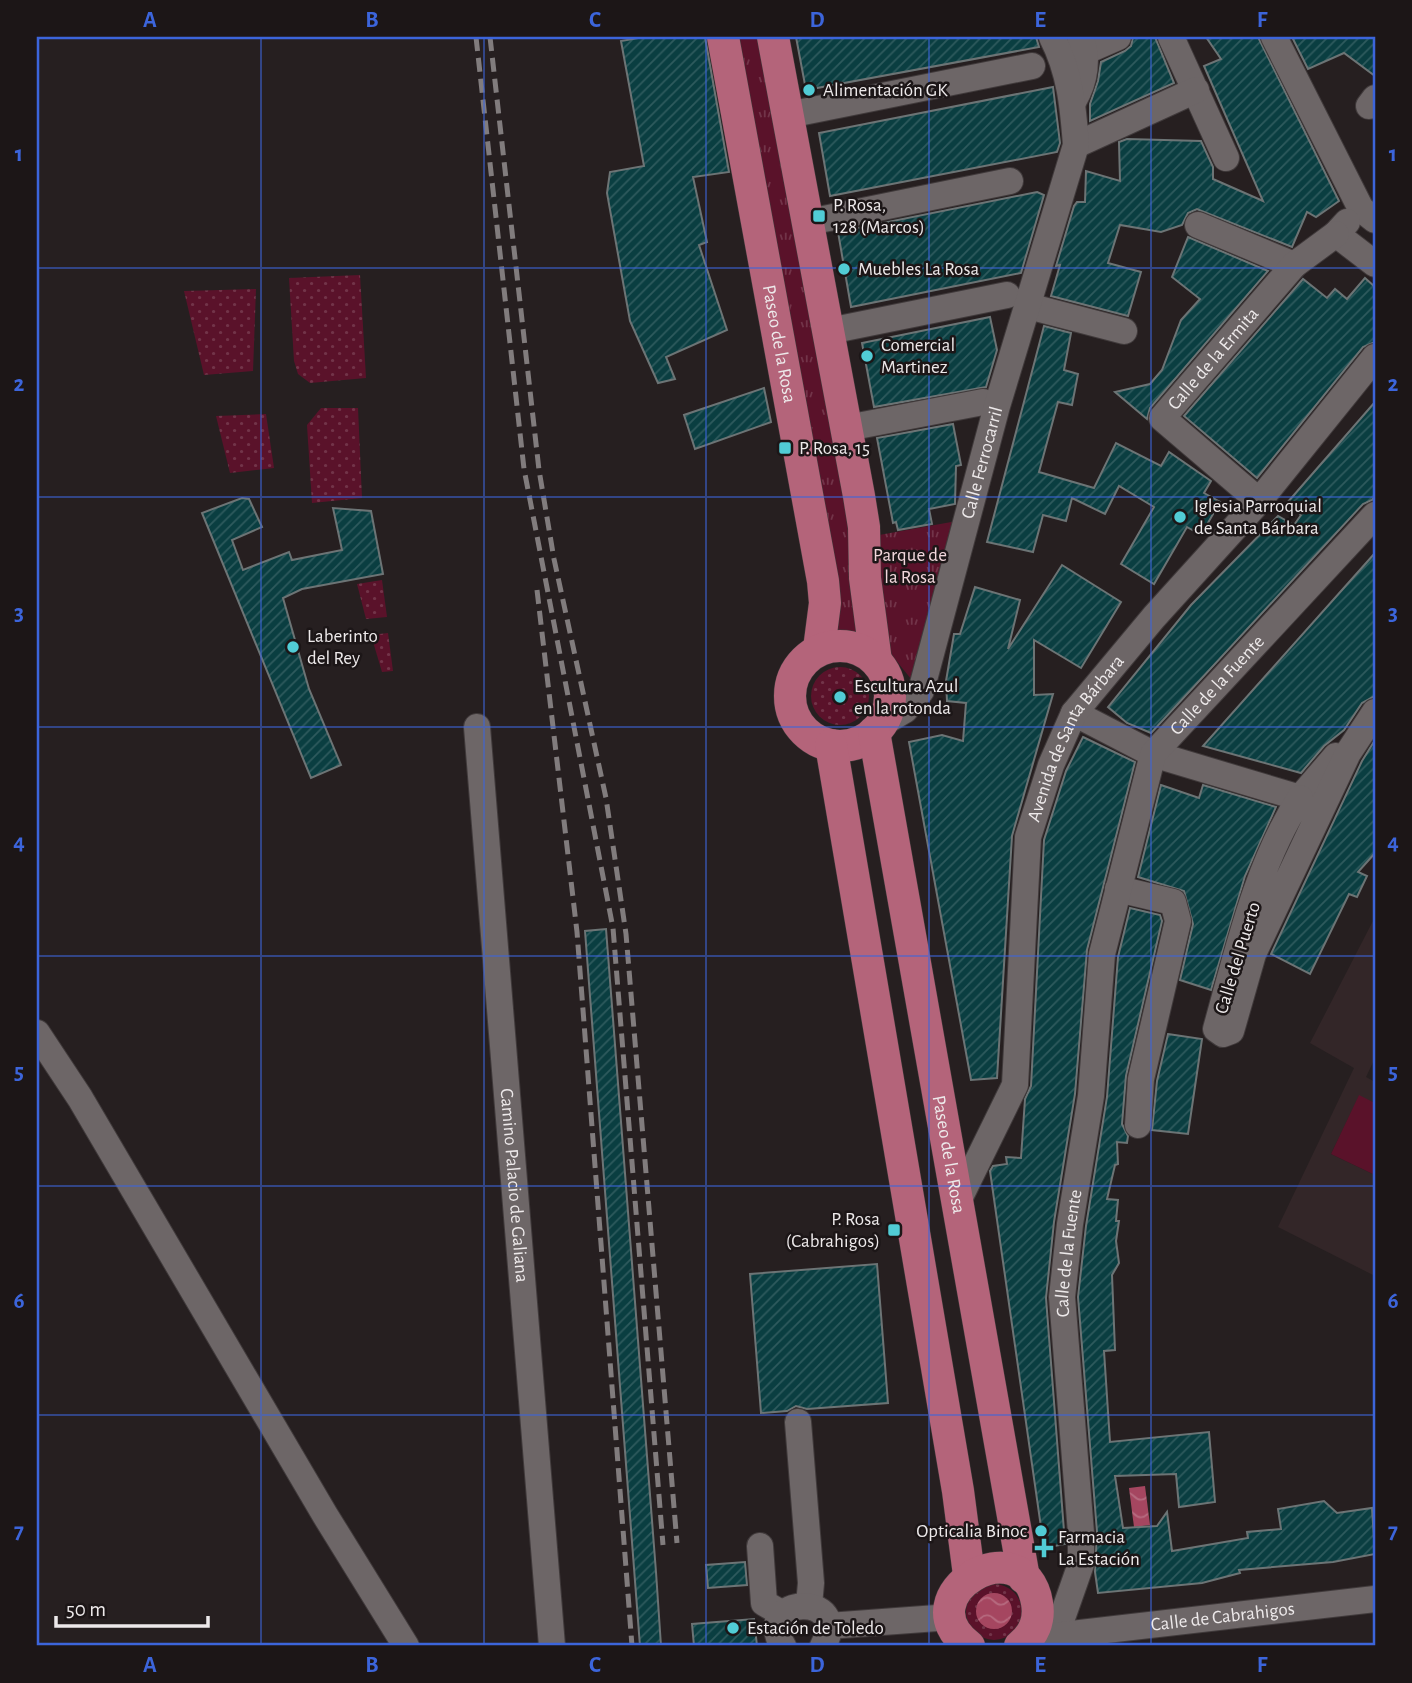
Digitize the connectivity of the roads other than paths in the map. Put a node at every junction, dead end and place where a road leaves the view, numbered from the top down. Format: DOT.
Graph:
graph roads {
  1 [pos="723,37"];
  2 [pos="773,37"];
  3 [pos="1052,37"];
  4 [pos="1118,37"];
  5 [pos="1171,37"];
  6 [pos="1275,37"];
  7 [pos="1083,44"];
  8 [pos="1032,66"];
  9 [pos="1196,90"];
  10 [pos="1073,102"];
  11 [pos="788,115"];
  12 [pos="1076,145"];
  13 [pos="1226,158"];
  14 [pos="1010,181"];
  15 [pos="1368,214"];
  16 [pos="809,222"];
  17 [pos="1198,225"];
  18 [pos="1336,234"];
  19 [pos="1375,264"];
  20 [pos="1294,265"];
  21 [pos="1018,300"];
  22 [pos="829,331"];
  23 [pos="1124,331"];
  24 [pos="1375,357"];
  25 [pos="983,402"];
  26 [pos="847,428"];
  27 [pos="1259,501"];
  28 [pos="1375,514"];
  29 [pos="819,649"];
  30 [pos="876,661"];
  31 [pos="1375,711"];
  32 [pos="1074,712"];
  33 [pos="477,727"];
  34 [pos="878,728"];
  35 [pos="831,745"];
  36 [pos="1153,754"];
  37 [pos="1300,799"];
  38 [pos="1118,889"];
  39 [pos="37,1033"];
  40 [pos="1138,1125"];
  41 [pos="958,1199"];
  42 [pos="798,1422"];
  43 [pos="760,1546"];
  44 [pos="969,1575"];
  45 [pos="1024,1578"];
  46 [pos="1375,1599"];
  47 [pos="809,1605"];
  48 [pos="783,1614"];
  49 [pos="1032,1634"];
  50 [pos="826,1636"];
  51 [pos="1121,1636"];
  52 [pos="962,1638"];
  53 [pos="406,1646"];
  54 [pos="552,1646"];
  55 [pos="783,1646"];
  1 -- 29 [label="main road, Paseo de la Rosa"];
  2 -- 11 [label="main road, Paseo de la Rosa"];
  3 -- 10 [label="street, Calle Ferrocarril"];
  4 -- 7 [label="street"];
  5 -- 9 [label="street"];
  6 -- 15 [label="street"];
  7 -- 10 [label="street, Calle Ferrocarril"];
  8 -- 11 [label="street"];
  9 -- 12 [label="street"];
  9 -- 13 [label="street"];
  10 -- 12 [label="street, Calle Ferrocarril"];
  11 -- 16 [label="main road, Paseo de la Rosa"];
  12 -- 21 [label="street, Calle Ferrocarril"];
  14 -- 16 [label="street"];
  15 -- 18 [label="street, Calle de la Ermita"];
  16 -- 22 [label="main road, Paseo de la Rosa"];
  17 -- 20 [label="street"];
  18 -- 19 [label="street"];
  18 -- 20 [label="street, Calle de la Ermita"];
  20 -- 27 [label="street, Calle de la Ermita"];
  21 -- 22 [label="street"];
  21 -- 23 [label="street"];
  21 -- 34 [label="street, Calle Ferrocarril"];
  22 -- 26 [label="main road, Paseo de la Rosa"];
  24 -- 27 [label="street, Avenida de Santa Bárbara"];
  25 -- 26 [label="street"];
  26 -- 30 [label="main road, Paseo de la Rosa"];
  27 -- 32 [label="street, Avenida de Santa Bárbara"];
  28 -- 36 [label="street, Calle de la Fuente"];
  29 -- 30 [label="main road"];
  29 -- 35 [label="main road"];
  30 -- 34 [label="main road, Paseo de la Rosa"];
  31 -- 37 [label="street, Calle del Puerto"];
  31 -- 37 [label="street, Calle del Puerto"];
  32 -- 36 [label="street"];
  32 -- 41 [label="street, Avenida de Santa Bárbara"];
  33 -- 54 [label="street, Camino Palacio de Galiana"];
  34 -- 35 [label="main road"];
  34 -- 41 [label="main road, Paseo de la Rosa"];
  35 -- 44 [label="main road"];
  36 -- 37 [label="street"];
  36 -- 38 [label="street, Calle de la Fuente"];
  38 -- 40 [label="street"];
  38 -- 49 [label="street, Calle de la Fuente"];
  39 -- 53 [label="street"];
  41 -- 45 [label="main road, Paseo de la Rosa"];
  42 -- 47 [label="street"];
  43 -- 48 [label="street"];
  44 -- 45 [label="main road"];
  44 -- 52 [label="main road"];
  45 -- 49 [label="main road, Paseo de la Rosa"];
  46 -- 51 [label="street, Calle de Cabrahigos"];
  47 -- 48 [label="street"];
  47 -- 50 [label="street"];
  48 -- 55 [label="street"];
  49 -- 51 [label="street, Calle de Cabrahigos"];
  49 -- 51 [label="street"];
  50 -- 52 [label="street"];
}
